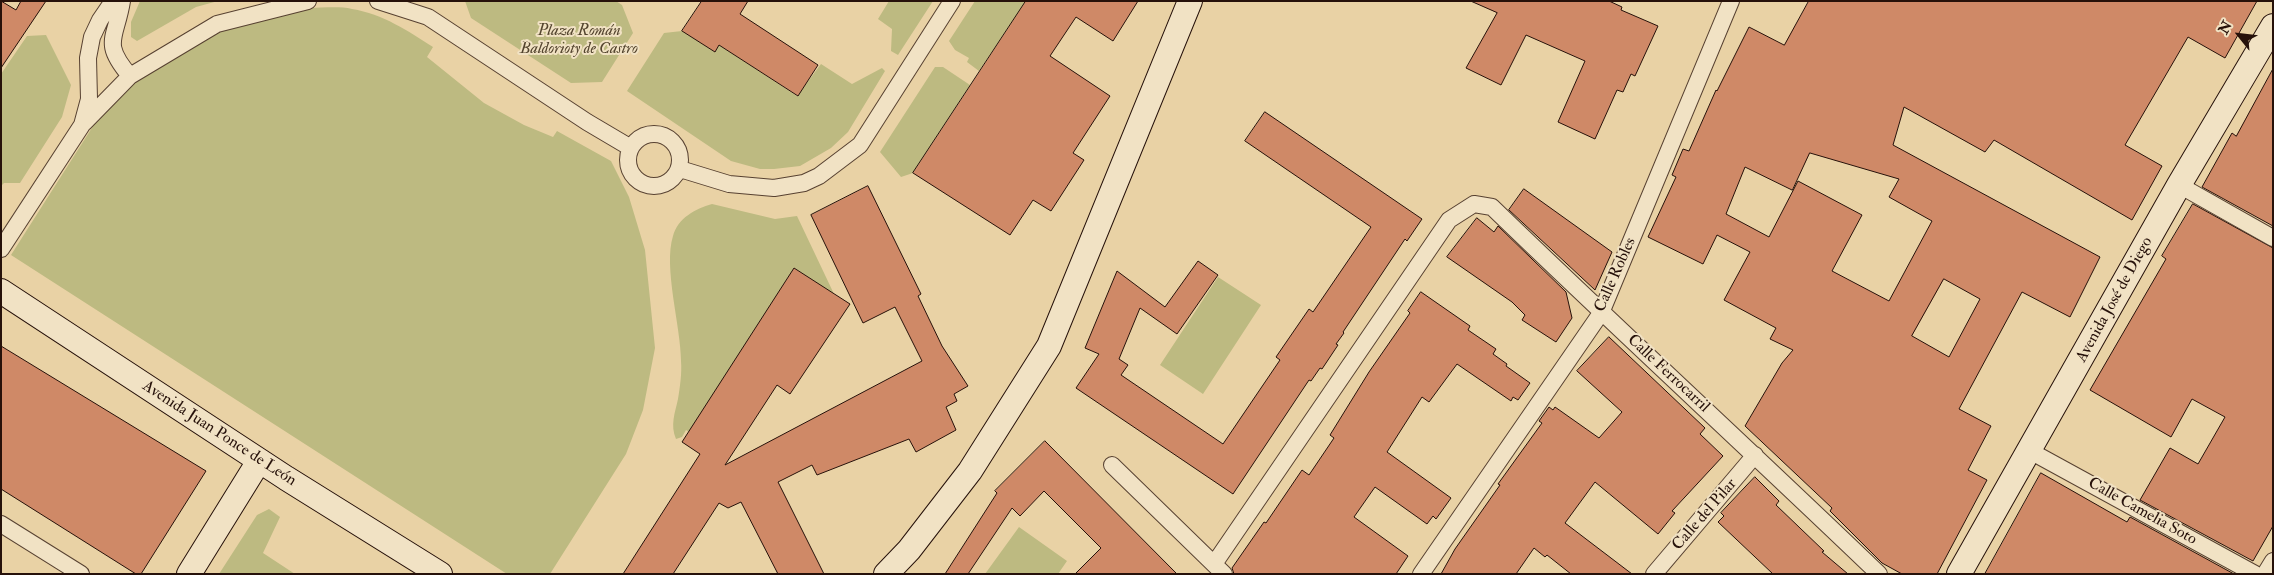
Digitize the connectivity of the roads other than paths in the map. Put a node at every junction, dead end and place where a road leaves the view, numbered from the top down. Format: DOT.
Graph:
graph roads {
  1 [pos="113,1"];
  2 [pos="122,1"];
  3 [pos="308,1"];
  4 [pos="378,1"];
  5 [pos="420,1"];
  6 [pos="952,1"];
  7 [pos="1190,1"];
  8 [pos="1731,1"];
  9 [pos="428,17"];
  10 [pos="2273,26"];
  11 [pos="130,76"];
  12 [pos="82,125"];
  13 [pos="631,148"];
  14 [pos="680,169"];
  15 [pos="2179,184"];
  16 [pos="2273,238"];
  17 [pos="1,249"];
  18 [pos="1,291"];
  19 [pos="1601,313"];
  20 [pos="2030,451"];
  21 [pos="1755,455"];
  22 [pos="259,461"];
  23 [pos="1112,466"];
  24 [pos="1,524"];
  25 [pos="2273,561"];
  26 [pos="1219,569"];
  27 [pos="80,574"];
  28 [pos="189,574"];
  29 [pos="440,574"];
  30 [pos="886,574"];
  31 [pos="1421,574"];
  32 [pos="1654,574"];
  33 [pos="1879,574"];
  34 [pos="1959,574"];
  35 [pos="2255,574"];
  36 [pos="2265,574"];
  1 -- 12 [label="street"];
  2 -- 11 [label="street"];
  3 -- 11 [label="street"];
  4 -- 9 [label="street"];
  5 -- 9 [label="street"];
  6 -- 14 [label="street"];
  7 -- 30 [label="street"];
  8 -- 19 [label="street, Calle Robles"];
  9 -- 13 [label="street"];
  10 -- 15 [label="street, Avenida José de Diego"];
  11 -- 12 [label="street"];
  12 -- 17 [label="street"];
  13 -- 14 [label="street"];
  13 -- 14 [label="street"];
  15 -- 16 [label="street"];
  15 -- 20 [label="street, Avenida José de Diego"];
  18 -- 22 [label="street, Avenida Juan Ponce de León"];
  19 -- 21 [label="street, Calle Ferrocarril"];
  19 -- 26 [label="street, Calle Ferrocarril"];
  19 -- 31 [label="street, Calle Robles"];
  20 -- 34 [label="street, Avenida José de Diego"];
  20 -- 35 [label="street, Calle Camelia Soto"];
  21 -- 32 [label="street, Calle del Pilar"];
  21 -- 33 [label="street, Calle Ferrocarril"];
  22 -- 28 [label="street"];
  22 -- 29 [label="street, Avenida Juan Ponce de León"];
  23 -- 26 [label="street"];
  24 -- 27 [label="street"];
  25 -- 36 [label="street"];
}
